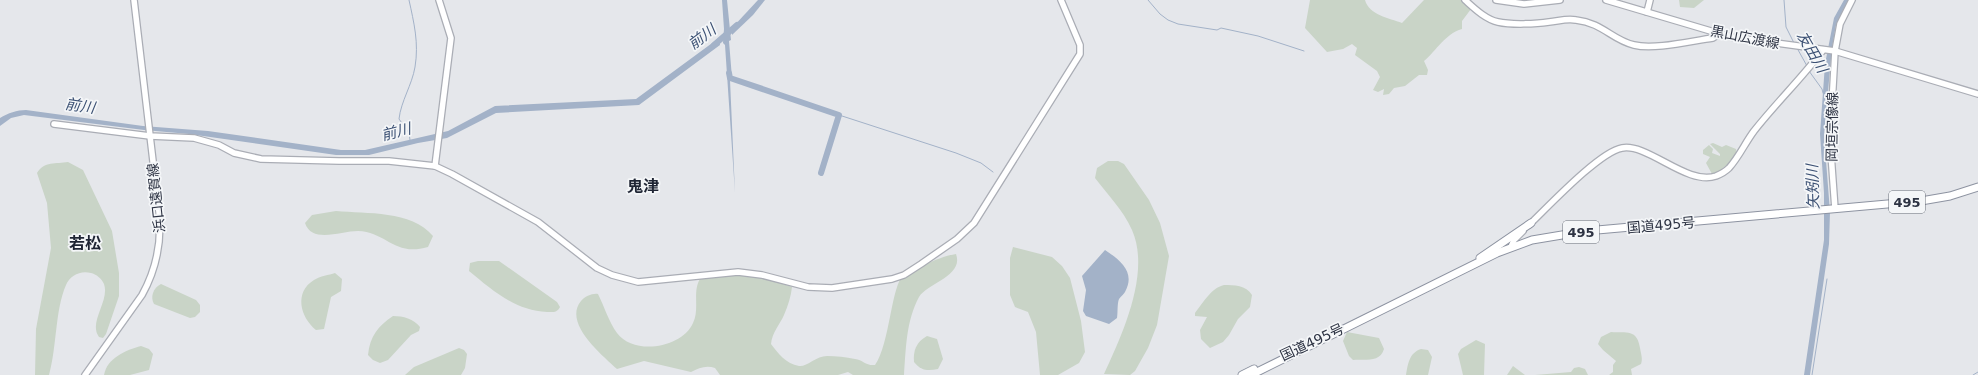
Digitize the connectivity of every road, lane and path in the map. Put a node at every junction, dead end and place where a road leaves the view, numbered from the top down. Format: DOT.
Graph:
graph roads {
  1 [pos="134,0"];
  2 [pos="439,0"];
  3 [pos="1061,0"];
  4 [pos="1465,0"];
  5 [pos="1496,0"];
  6 [pos="1560,0"];
  7 [pos="1606,0"];
  8 [pos="1650,0"];
  9 [pos="1852,0"];
  10 [pos="1647,12"];
  11 [pos="1719,34"];
  12 [pos="1823,50"];
  13 [pos="1836,51"];
  14 [pos="1978,94"];
  15 [pos="54,124"];
  16 [pos="150,135"];
  17 [pos="435,166"];
  18 [pos="1978,187"];
  19 [pos="1835,209"];
  20 [pos="1531,223"];
  21 [pos="1522,232"];
  22 [pos="1532,240"];
  23 [pos="1511,247"];
  24 [pos="1460,272"];
  25 [pos="1360,322"];
  26 [pos="85,375"];
  27 [pos="1242,375"];
  28 [pos="1251,375"];
  1 -- 16 [label="street, 浜口遠賀線"];
  2 -- 17 [label="street"];
  3 -- 17 [label="street"];
  4 -- 11 [label="street"];
  5 -- 6 [label="street"];
  7 -- 10 [label="street, 黒山広渡線"];
  8 -- 10 [label="street"];
  9 -- 13 [label="street, 岡垣宗像線"];
  10 -- 11 [label="street, 黒山広渡線"];
  11 -- 12 [label="street, 黒山広渡線"];
  12 -- 13 [label="street, 黒山広渡線"];
  12 -- 20 [label="street"];
  13 -- 14 [label="street, 黒山広渡線"];
  13 -- 19 [label="street, 岡垣宗像線"];
  15 -- 16 [label="street"];
  16 -- 17 [label="street"];
  16 -- 26 [label="street, 浜口遠賀線"];
  18 -- 19 [label="highway, 国道495号 / 495"];
  19 -- 22 [label="highway, 国道495号 / 495"];
  20 -- 21 [label="street"];
  20 -- 24 [label="highway"];
  21 -- 22 [label="highway"];
  21 -- 23 [label="street"];
  22 -- 23 [label="highway, 国道495号 / 495"];
  23 -- 24 [label="highway, 国道495号 / 495"];
  24 -- 25 [label="highway, 国道495号 / 495"];
  25 -- 27 [label="highway, 国道495号 / 495"];
  25 -- 28 [label="highway, 国道495号 / 495"];
}
